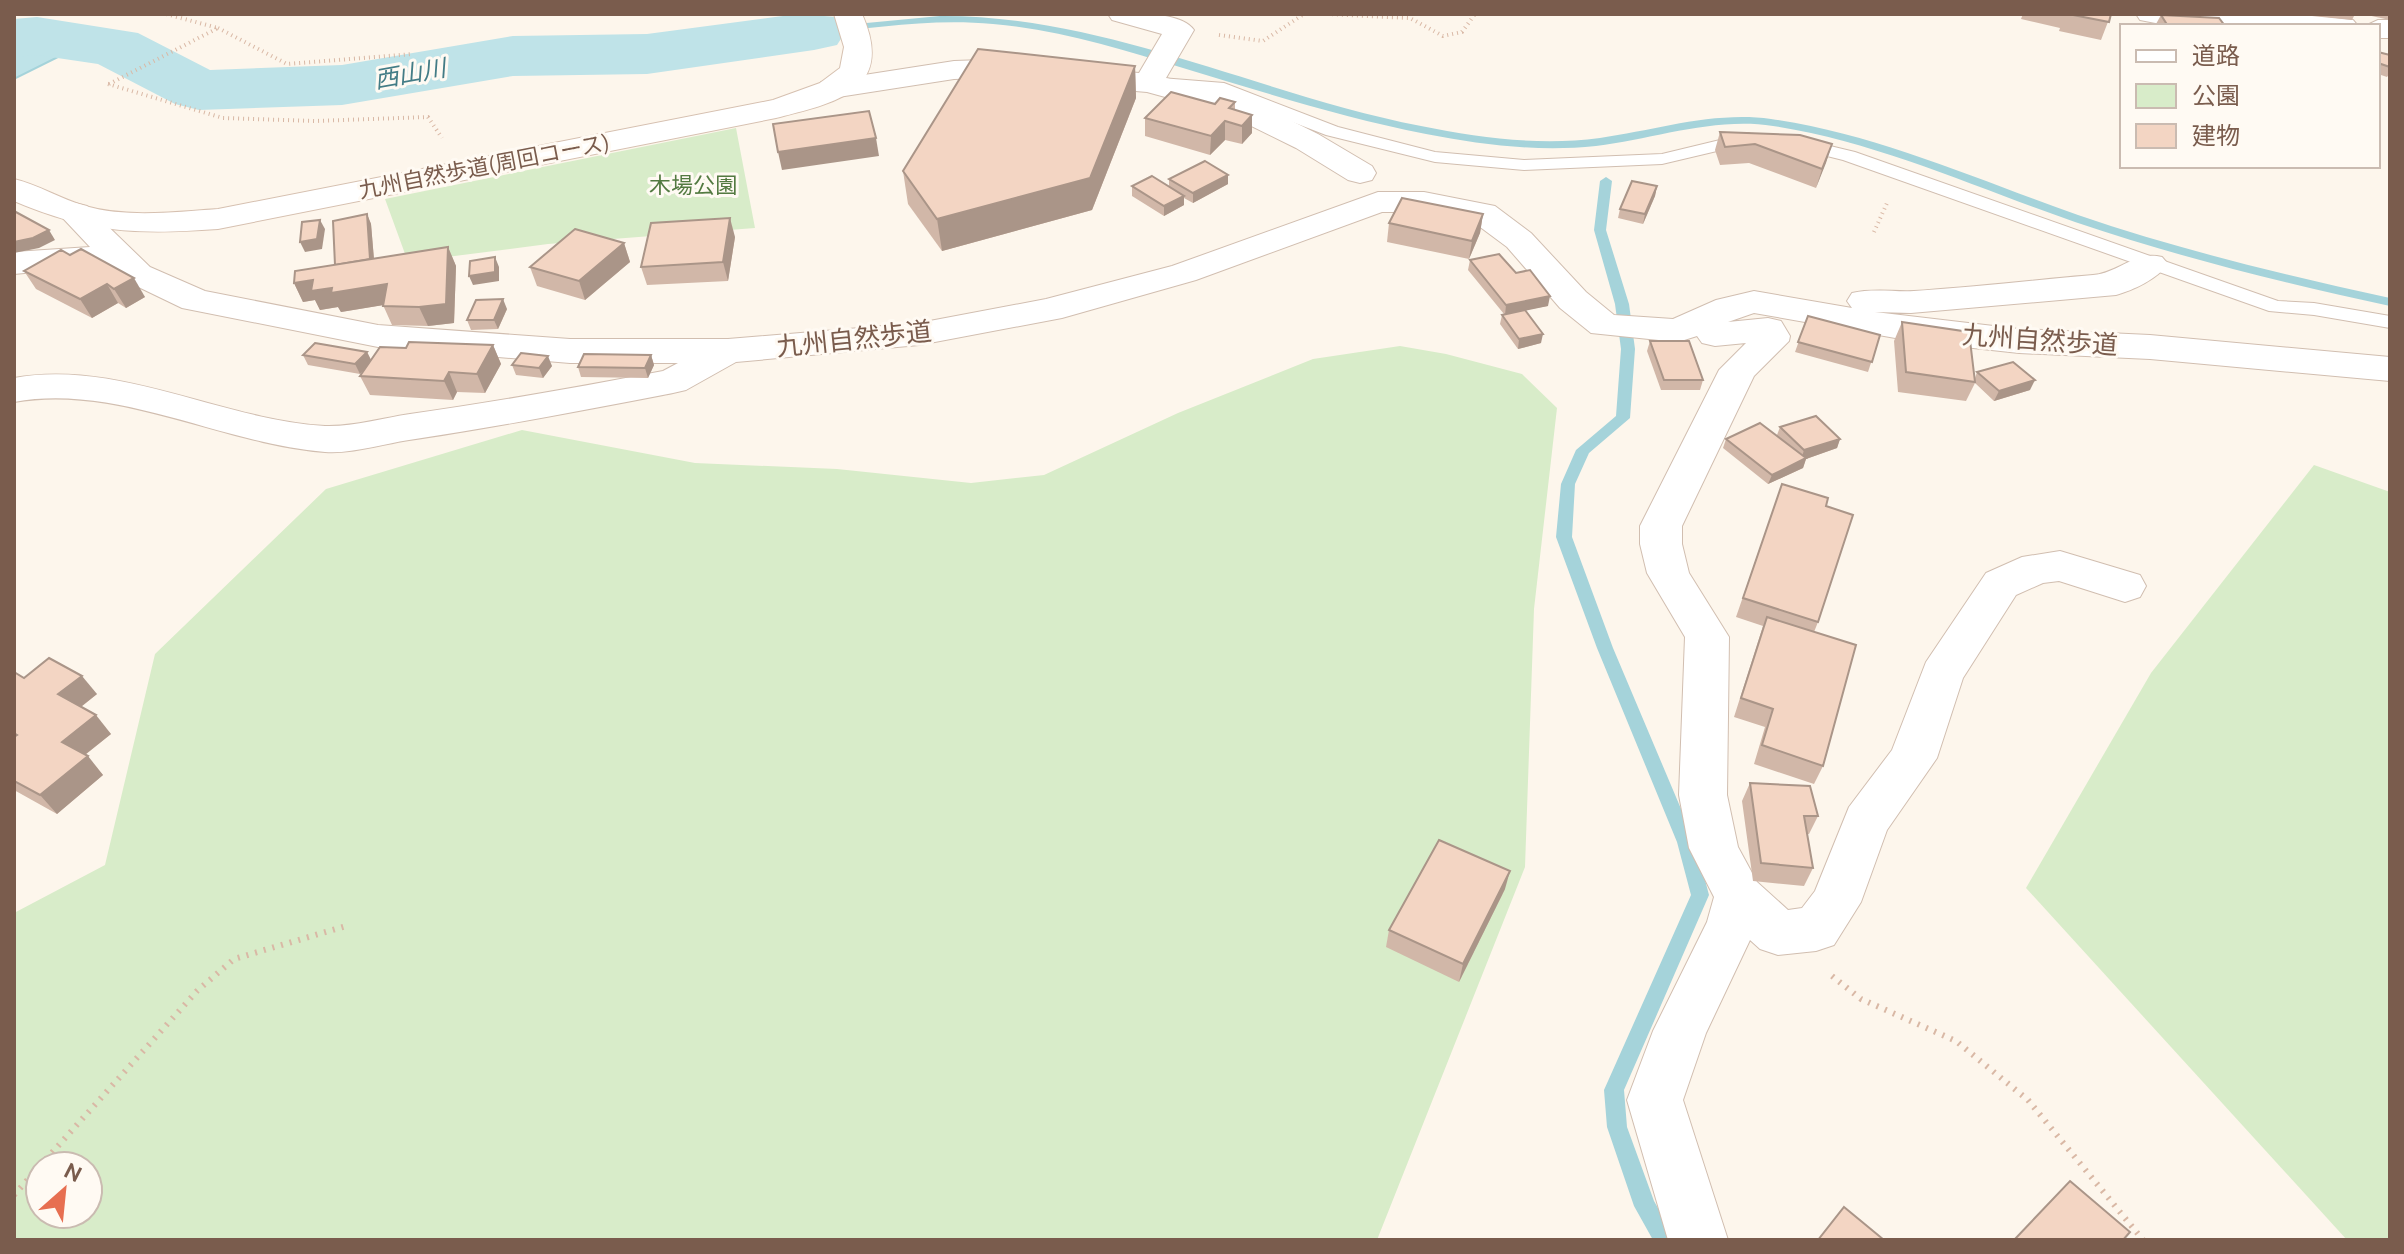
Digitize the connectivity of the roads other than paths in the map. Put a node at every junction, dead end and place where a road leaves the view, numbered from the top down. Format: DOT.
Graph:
graph roads {
  1 [pos="848,14"];
  2 [pos="1122,14"];
  3 [pos="2150,14"];
  4 [pos="2317,24"];
  5 [pos="1148,83"];
  6 [pos="832,89"];
  7 [pos="1360,173"];
  8 [pos="14,189"];
  9 [pos="75,213"];
  10 [pos="121,255"];
  11 [pos="14,263"];
  12 [pos="2150,264"];
  13 [pos="1809,310"];
  14 [pos="2390,322"];
  15 [pos="1664,331"];
  16 [pos="728,351"];
  17 [pos="2390,369"];
  18 [pos="14,390"];
  19 [pos="2125,586"];
  20 [pos="1739,897"];
  21 [pos="1698,1240"];
  1 -- 6 [label="street, 九州自然歩道(周回コース)"];
  2 -- 5 [label="street"];
  3 -- 4 [label="street"];
  5 -- 6 [label="street"];
  5 -- 7 [label="street"];
  5 -- 12 [label="lane"];
  6 -- 9 [label="street, 九州自然歩道(周回コース)"];
  8 -- 9 [label="street"];
  9 -- 10 [label="street, 九州自然歩道"];
  10 -- 11 [label="street"];
  10 -- 16 [label="street, 九州自然歩道"];
  12 -- 13 [label="street"];
  12 -- 14 [label="lane"];
  13 -- 15 [label="street, 九州自然歩道"];
  13 -- 17 [label="street, 九州自然歩道"];
  15 -- 16 [label="street, 九州自然歩道"];
  15 -- 20 [label="street"];
  16 -- 18 [label="street"];
  19 -- 20 [label="street"];
  20 -- 21 [label="street"];
}
